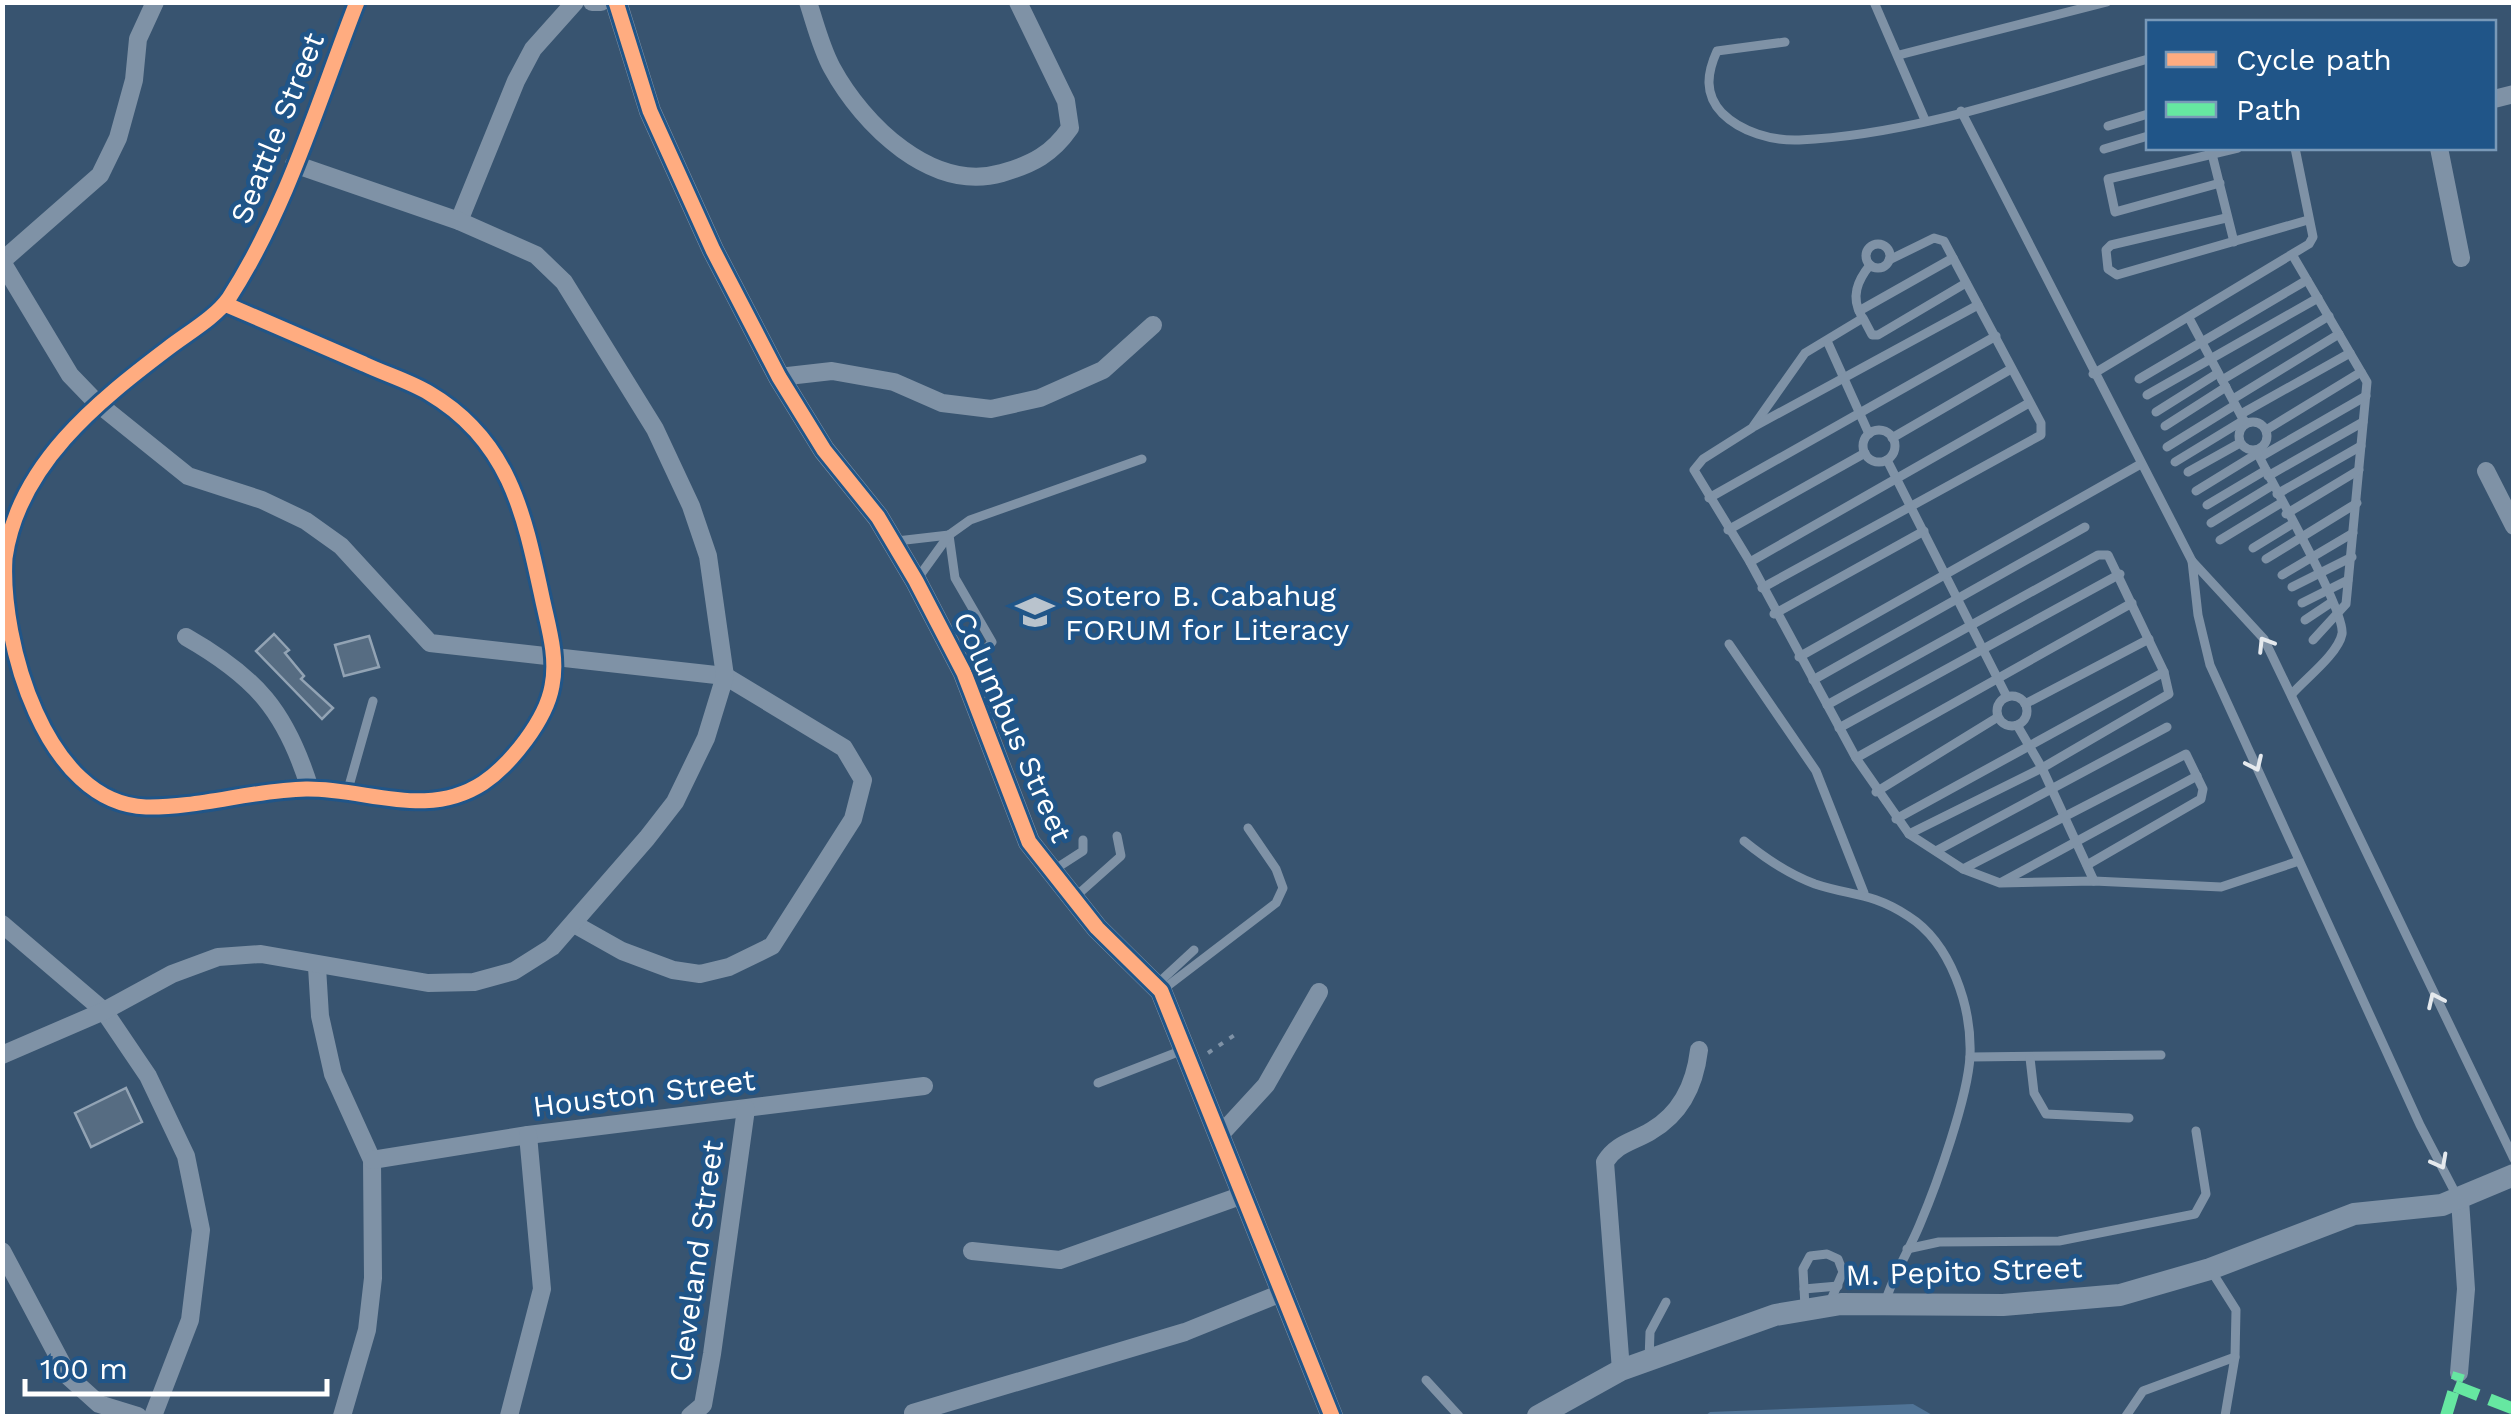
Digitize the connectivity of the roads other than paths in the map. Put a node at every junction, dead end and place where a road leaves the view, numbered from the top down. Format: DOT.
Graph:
graph roads {
  1 [pos="155,2"];
  2 [pos="357,2"];
  3 [pos="575,2"];
  4 [pos="592,2"];
  5 [pos="601,2"];
  6 [pos="616,2"];
  7 [pos="808,2"];
  8 [pos="1018,2"];
  9 [pos="1874,2"];
  10 [pos="2106,2"];
  11 [pos="1785,42"];
  12 [pos="1899,55"];
  13 [pos="2146,60"];
  14 [pos="1961,112"];
  15 [pos="2146,115"];
  16 [pos="1925,120"];
  17 [pos="2108,126"];
  18 [pos="2146,137"];
  19 [pos="2104,149"];
  20 [pos="2229,150"];
  21 [pos="2295,150"];
  22 [pos="2440,150"];
  23 [pos="2212,154"];
  24 [pos="294,164"];
  25 [pos="2220,183"];
  26 [pos="2226,218"];
  27 [pos="2308,220"];
  28 [pos="460,221"];
  29 [pos="2234,242"];
  30 [pos="2293,256"];
  31 [pos="1953,258"];
  32 [pos="2461,258"];
  33 [pos="1889,260"];
  34 [pos="2,261"];
  35 [pos="1870,265"];
  36 [pos="2307,280"];
  37 [pos="1966,283"];
  38 [pos="2318,298"];
  39 [pos="225,304"];
  40 [pos="1978,306"];
  41 [pos="1861,314"];
  42 [pos="2329,316"];
  43 [pos="2188,318"];
  44 [pos="1153,325"];
  45 [pos="2339,334"];
  46 [pos="1996,336"];
  47 [pos="2201,341"];
  48 [pos="1828,343"];
  49 [pos="2350,353"];
  50 [pos="2212,360"];
  51 [pos="2011,369"];
  52 [pos="2362,372"];
  53 [pos="2093,374"];
  54 [pos="779,377"];
  55 [pos="1846,378"];
  56 [pos="2139,379"];
  57 [pos="2222,380"];
  58 [pos="2147,395"];
  59 [pos="2366,396"];
  60 [pos="96,402"];
  61 [pos="2028,403"];
  62 [pos="1862,412"];
  63 [pos="2156,412"];
  64 [pos="2240,412"];
  65 [pos="2363,422"];
  66 [pos="2164,426"];
  67 [pos="1752,428"];
  68 [pos="2266,430"];
  69 [pos="1869,434"];
  70 [pos="1892,438"];
  71 [pos="2240,443"];
  72 [pos="2361,446"];
  73 [pos="2167,447"];
  74 [pos="1865,453"];
  75 [pos="2258,453"];
  76 [pos="1142,460"];
  77 [pos="1887,460"];
  78 [pos="2175,462"];
  79 [pos="2139,465"];
  80 [pos="2359,470"];
  81 [pos="2486,470"];
  82 [pos="2188,472"];
  83 [pos="1898,480"];
  84 [pos="2275,490"];
  85 [pos="2196,491"];
  86 [pos="1708,498"];
  87 [pos="2357,503"];
  88 [pos="2207,505"];
  89 [pos="1914,509"];
  90 [pos="2212,523"];
  91 [pos="2292,524"];
  92 [pos="2514,526"];
  93 [pos="2085,527"];
  94 [pos="1728,530"];
  95 [pos="1924,531"];
  96 [pos="2353,533"];
  97 [pos="949,535"];
  98 [pos="2299,538"];
  99 [pos="2220,540"];
  100 [pos="893,542"];
  101 [pos="2253,548"];
  102 [pos="2309,556"];
  103 [pos="2352,557"];
  104 [pos="2266,559"];
  105 [pos="2192,561"];
  106 [pos="1750,562"];
  107 [pos="1946,573"];
  108 [pos="2319,573"];
  109 [pos="2120,574"];
  110 [pos="2282,576"];
  111 [pos="2348,580"];
  112 [pos="916,581"];
  113 [pos="2292,586"];
  114 [pos="1762,588"];
  115 [pos="2327,588"];
  116 [pos="1961,598"];
  117 [pos="2132,602"];
  118 [pos="2302,602"];
  119 [pos="2332,602"];
  120 [pos="1774,614"];
  121 [pos="2338,617"];
  122 [pos="2305,620"];
  123 [pos="1972,622"];
  124 [pos="186,636"];
  125 [pos="2149,640"];
  126 [pos="2313,640"];
  127 [pos="1730,644"];
  128 [pos="1987,649"];
  129 [pos="1798,657"];
  130 [pos="555,658"];
  131 [pos="2164,672"];
  132 [pos="964,673"];
  133 [pos="725,676"];
  134 [pos="1813,680"];
  135 [pos="1999,680"];
  136 [pos="2292,694"];
  137 [pos="2007,698"];
  138 [pos="373,701"];
  139 [pos="1827,704"];
  140 [pos="2024,704"];
  141 [pos="1998,717"];
  142 [pos="2017,725"];
  143 [pos="2167,727"];
  144 [pos="1838,728"];
  145 [pos="2030,745"];
  146 [pos="1856,758"];
  147 [pos="2042,768"];
  148 [pos="2197,776"];
  149 [pos="310,789"];
  150 [pos="1876,792"];
  151 [pos="2053,792"];
  152 [pos="346,793"];
  153 [pos="2063,817"];
  154 [pos="1896,820"];
  155 [pos="1248,828"];
  156 [pos="1909,834"];
  157 [pos="1118,836"];
  158 [pos="1083,840"];
  159 [pos="1744,841"];
  160 [pos="2074,842"];
  161 [pos="1936,851"];
  162 [pos="2299,861"];
  163 [pos="2087,865"];
  164 [pos="1963,869"];
  165 [pos="1050,872"];
  166 [pos="2094,881"];
  167 [pos="2000,883"];
  168 [pos="1864,893"];
  169 [pos="1072,900"];
  170 [pos="2,924"];
  171 [pos="574,924"];
  172 [pos="1194,950"];
  173 [pos="317,967"];
  174 [pos="1158,988"];
  175 [pos="1319,992"];
  176 [pos="104,1011"];
  177 [pos="1698,1050"];
  178 [pos="2,1055"];
  179 [pos="2160,1055"];
  180 [pos="1189,1057"];
  181 [pos="1970,1057"];
  182 [pos="2030,1058"];
  183 [pos="1098,1083"];
  184 [pos="924,1086"];
  185 [pos="746,1109"];
  186 [pos="2129,1118"];
  187 [pos="2196,1131"];
  188 [pos="528,1135"];
  189 [pos="1220,1135"];
  190 [pos="2514,1159"];
  191 [pos="372,1160"];
  192 [pos="2514,1175"];
  193 [pos="1243,1194"];
  194 [pos="2460,1200"];
  195 [pos="1907,1250"];
  196 [pos="2,1251"];
  197 [pos="972,1252"];
  198 [pos="2210,1269"];
  199 [pos="1284,1292"];
  200 [pos="1833,1296"];
  201 [pos="1804,1300"];
  202 [pos="1666,1302"];
  203 [pos="1885,1304"];
  204 [pos="2236,1357"];
  205 [pos="1649,1360"];
  206 [pos="1621,1370"];
  207 [pos="2459,1373"];
  208 [pos="1426,1380"];
  209 [pos="913,1412"];
  210 [pos="138,1416"];
  211 [pos="153,1416"];
  212 [pos="342,1416"];
  213 [pos="510,1416"];
  214 [pos="690,1416"];
  215 [pos="1332,1416"];
  216 [pos="1459,1416"];
  217 [pos="1538,1416"];
  218 [pos="2126,1416"];
  219 [pos="2224,1416"];
  1 -- 34 [label="street"];
  2 -- 24 [label="street, Seattle Street"];
  3 -- 28 [label="street"];
  4 -- 5 [label="street"];
  6 -- 54 [label="street, Columbus Street"];
  7 -- 8 [label="street"];
  9 -- 12 [label="lane"];
  10 -- 12 [label="lane"];
  11 -- 16 [label="lane"];
  12 -- 16 [label="lane"];
  13 -- 14 [label="lane"];
  14 -- 16 [label="lane"];
  14 -- 53 [label="lane"];
  15 -- 17 [label="lane"];
  18 -- 19 [label="lane"];
  20 -- 23 [label="lane"];
  21 -- 27 [label="lane"];
  22 -- 32 [label="street"];
  23 -- 25 [label="lane"];
  23 -- 25 [label="lane"];
  24 -- 28 [label="street"];
  24 -- 39 [label="street, Seattle Street"];
  25 -- 26 [label="lane"];
  26 -- 29 [label="lane"];
  26 -- 29 [label="lane"];
  27 -- 29 [label="lane"];
  27 -- 30 [label="lane"];
  28 -- 133 [label="street"];
  30 -- 36 [label="lane"];
  30 -- 43 [label="lane"];
  31 -- 33 [label="lane"];
  31 -- 37 [label="lane"];
  31 -- 41 [label="lane"];
  33 -- 35 [label="lane"];
  33 -- 35 [label="lane"];
  34 -- 60 [label="street"];
  35 -- 41 [label="lane"];
  36 -- 38 [label="lane"];
  36 -- 47 [label="lane"];
  37 -- 40 [label="lane"];
  37 -- 41 [label="lane"];
  38 -- 42 [label="lane"];
  38 -- 50 [label="lane"];
  39 -- 60 [label="street, Seattle Street"];
  39 -- 130 [label="street"];
  40 -- 46 [label="lane"];
  40 -- 55 [label="lane"];
  41 -- 48 [label="lane"];
  42 -- 45 [label="lane"];
  42 -- 57 [label="lane"];
  43 -- 47 [label="lane"];
  43 -- 53 [label="lane"];
  44 -- 54 [label="street"];
  45 -- 49 [label="lane"];
  45 -- 64 [label="lane"];
  46 -- 51 [label="lane"];
  46 -- 62 [label="lane"];
  47 -- 50 [label="lane"];
  47 -- 56 [label="lane"];
  48 -- 55 [label="lane"];
  48 -- 67 [label="lane"];
  49 -- 52 [label="lane"];
  49 -- 64 [label="lane"];
  50 -- 57 [label="lane"];
  50 -- 58 [label="lane"];
  51 -- 61 [label="lane"];
  51 -- 70 [label="lane"];
  52 -- 59 [label="lane"];
  52 -- 68 [label="lane"];
  53 -- 79 [label="lane"];
  54 -- 100 [label="street, Columbus Street"];
  55 -- 62 [label="lane"];
  55 -- 67 [label="lane"];
  57 -- 63 [label="lane"];
  57 -- 64 [label="lane"];
  57 -- 66 [label="lane"];
  59 -- 65 [label="lane"];
  59 -- 75 [label="lane"];
  60 -- 130 [label="street"];
  60 -- 149 [label="street, Seattle Street"];
  61 -- 83 [label="lane"];
  61 -- 89 [label="lane"];
  62 -- 69 [label="lane"];
  62 -- 86 [label="lane"];
  64 -- 68 [label="lane"];
  64 -- 71 [label="lane"];
  64 -- 73 [label="lane"];
  64 -- 78 [label="lane"];
  65 -- 72 [label="lane"];
  65 -- 84 [label="lane"];
  67 -- 86 [label="lane"];
  68 -- 75 [label="lane"];
  69 -- 70 [label="lane"];
  69 -- 74 [label="lane"];
  70 -- 77 [label="lane"];
  71 -- 75 [label="lane"];
  71 -- 82 [label="lane"];
  72 -- 80 [label="lane"];
  72 -- 84 [label="lane"];
  74 -- 77 [label="lane"];
  74 -- 94 [label="lane"];
  75 -- 84 [label="lane"];
  75 -- 85 [label="lane"];
  76 -- 97 [label="lane"];
  77 -- 83 [label="lane"];
  79 -- 105 [label="lane"];
  79 -- 107 [label="lane"];
  80 -- 84 [label="lane"];
  80 -- 87 [label="lane"];
  81 -- 92 [label="street"];
  83 -- 89 [label="lane"];
  83 -- 106 [label="lane"];
  84 -- 88 [label="lane"];
  84 -- 90 [label="lane"];
  84 -- 91 [label="lane"];
  84 -- 99 [label="lane"];
  86 -- 94 [label="lane"];
  87 -- 96 [label="lane"];
  87 -- 98 [label="lane"];
  89 -- 95 [label="lane"];
  89 -- 114 [label="lane"];
  91 -- 98 [label="lane"];
  91 -- 101 [label="lane"];
  93 -- 116 [label="lane"];
  94 -- 106 [label="lane"];
  95 -- 107 [label="lane"];
  95 -- 120 [label="lane"];
  96 -- 102 [label="lane"];
  96 -- 103 [label="lane"];
  97 -- 100 [label="lane"];
  97 -- 112 [label="lane"];
  97 -- 132 [label="lane"];
  98 -- 102 [label="lane"];
  98 -- 104 [label="lane"];
  100 -- 112 [label="street, Columbus Street"];
  102 -- 108 [label="lane"];
  102 -- 110 [label="lane"];
  103 -- 108 [label="lane"];
  103 -- 111 [label="lane"];
  136 -- 105 [label="lane, one-way"];
  105 -- 162 [label="lane, one-way"];
  106 -- 114 [label="lane"];
  107 -- 116 [label="lane"];
  107 -- 129 [label="lane"];
  108 -- 113 [label="lane"];
  108 -- 115 [label="lane"];
  109 -- 117 [label="lane"];
  109 -- 123 [label="lane"];
  109 -- 128 [label="lane"];
  111 -- 115 [label="lane"];
  111 -- 121 [label="lane"];
  112 -- 132 [label="street, Columbus Street"];
  114 -- 120 [label="lane"];
  115 -- 118 [label="lane"];
  115 -- 119 [label="lane"];
  116 -- 123 [label="lane"];
  116 -- 134 [label="lane"];
  117 -- 125 [label="lane"];
  117 -- 135 [label="lane"];
  119 -- 121 [label="lane"];
  119 -- 122 [label="lane"];
  120 -- 129 [label="lane"];
  121 -- 126 [label="lane"];
  121 -- 136 [label="lane"];
  123 -- 128 [label="lane"];
  123 -- 139 [label="lane"];
  124 -- 149 [label="street"];
  125 -- 131 [label="lane"];
  125 -- 140 [label="lane"];
  127 -- 168 [label="lane"];
  128 -- 135 [label="lane"];
  128 -- 144 [label="lane"];
  129 -- 134 [label="lane"];
  130 -- 133 [label="street"];
  130 -- 152 [label="street"];
  131 -- 145 [label="lane"];
  131 -- 147 [label="lane"];
  132 -- 165 [label="street, Columbus Street"];
  133 -- 171 [label="street"];
  133 -- 171 [label="street"];
  134 -- 139 [label="lane"];
  135 -- 137 [label="lane"];
  135 -- 146 [label="lane"];
  190 -- 136 [label="lane, one-way"];
  137 -- 140 [label="lane"];
  137 -- 141 [label="lane"];
  138 -- 152 [label="lane"];
  139 -- 144 [label="lane"];
  140 -- 142 [label="lane"];
  141 -- 142 [label="lane"];
  141 -- 150 [label="lane"];
  142 -- 145 [label="lane"];
  143 -- 151 [label="lane"];
  144 -- 146 [label="lane"];
  145 -- 147 [label="lane"];
  145 -- 154 [label="lane"];
  146 -- 150 [label="lane"];
  147 -- 151 [label="lane"];
  147 -- 156 [label="lane"];
  148 -- 153 [label="lane"];
  148 -- 160 [label="lane"];
  148 -- 163 [label="lane"];
  149 -- 152 [label="street"];
  150 -- 154 [label="lane"];
  151 -- 153 [label="lane"];
  151 -- 161 [label="lane"];
  153 -- 160 [label="lane"];
  153 -- 164 [label="lane"];
  154 -- 156 [label="lane"];
  155 -- 174 [label="lane"];
  156 -- 161 [label="lane"];
  157 -- 169 [label="lane"];
  158 -- 165 [label="lane"];
  159 -- 168 [label="lane"];
  160 -- 163 [label="lane"];
  160 -- 167 [label="lane"];
  161 -- 164 [label="lane"];
  162 -- 166 [label="lane"];
  162 -- 194 [label="lane, one-way"];
  163 -- 166 [label="lane"];
  164 -- 167 [label="lane"];
  165 -- 169 [label="street, Columbus Street"];
  166 -- 167 [label="lane"];
  168 -- 181 [label="lane"];
  169 -- 174 [label="street, Columbus Street"];
  170 -- 176 [label="street"];
  171 -- 173 [label="street"];
  172 -- 174 [label="lane"];
  173 -- 176 [label="street"];
  173 -- 191 [label="street"];
  174 -- 180 [label="street, Columbus Street"];
  175 -- 189 [label="street"];
  176 -- 178 [label="street"];
  176 -- 211 [label="street"];
  177 -- 206 [label="street"];
  179 -- 182 [label="lane"];
  180 -- 183 [label="lane"];
  180 -- 189 [label="street, Columbus Street"];
  181 -- 182 [label="lane"];
  181 -- 195 [label="lane"];
  182 -- 186 [label="lane"];
  184 -- 185 [label="street, Houston Street"];
  185 -- 188 [label="street, Houston Street"];
  185 -- 214 [label="street, Cleveland Street"];
  187 -- 195 [label="lane"];
  188 -- 191 [label="street, Houston Street"];
  188 -- 213 [label="street"];
  189 -- 193 [label="street, Columbus Street"];
  191 -- 212 [label="street"];
  192 -- 194 [label="street, M. Pepito Street"];
  193 -- 197 [label="street"];
  193 -- 199 [label="street, Columbus Street"];
  194 -- 198 [label="street, M. Pepito Street"];
  194 -- 207 [label="street"];
  195 -- 203 [label="lane"];
  196 -- 210 [label="street"];
  198 -- 203 [label="street, M. Pepito Street"];
  198 -- 204 [label="lane"];
  199 -- 209 [label="street"];
  199 -- 215 [label="street, Columbus Street"];
  200 -- 201 [label="street, M. Pepito Street"];
  200 -- 201 [label="lane"];
  200 -- 203 [label="street, M. Pepito Street"];
  201 -- 205 [label="street, M. Pepito Street"];
  202 -- 205 [label="lane"];
  204 -- 218 [label="lane"];
  204 -- 219 [label="lane"];
  205 -- 206 [label="street, M. Pepito Street"];
  206 -- 217 [label="street, M. Pepito Street"];
  208 -- 216 [label="lane"];
}
